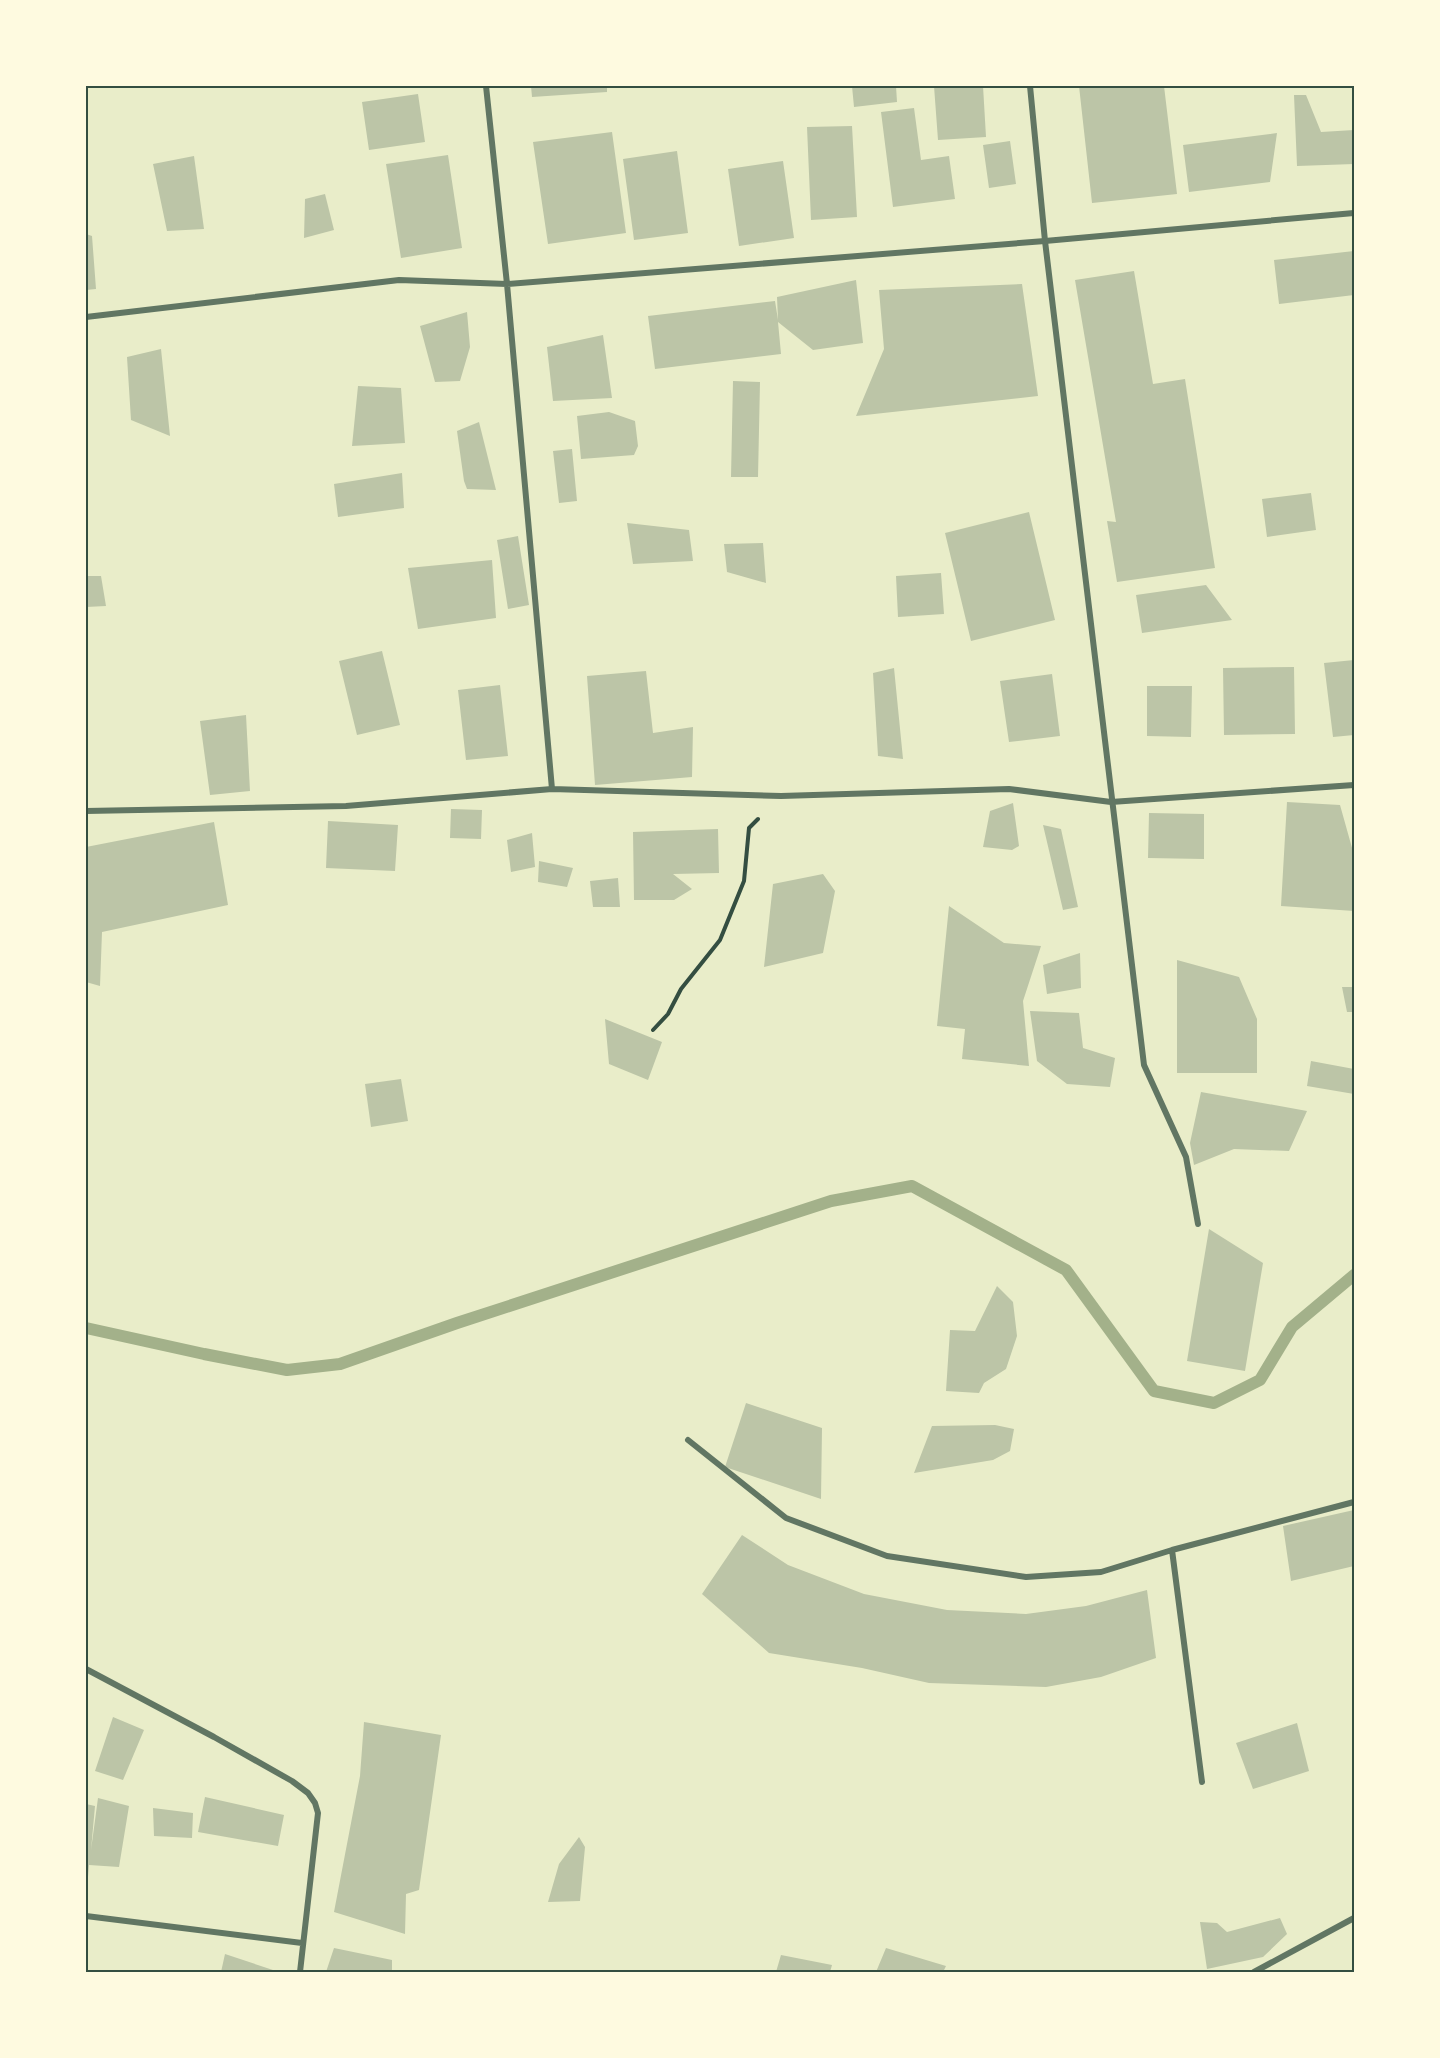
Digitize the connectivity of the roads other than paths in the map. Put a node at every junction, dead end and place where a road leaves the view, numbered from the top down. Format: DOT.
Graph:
graph roads {
  1 [pos="486,86"];
  2 [pos="1030,86"];
  3 [pos="1354,213"];
  4 [pos="1045,241"];
  5 [pos="507,284"];
  6 [pos="86,317"];
  7 [pos="1354,785"];
  8 [pos="552,789"];
  9 [pos="1111,802"];
  10 [pos="86,811"];
  11 [pos="1198,1224"];
  12 [pos="688,1440"];
  13 [pos="1354,1502"];
  14 [pos="1172,1550"];
  15 [pos="86,1669"];
  16 [pos="1202,1782"];
  17 [pos="86,1916"];
  18 [pos="1354,1918"];
  19 [pos="302,1943"];
  20 [pos="300,1972"];
  21 [pos="1254,1972"];
  1 -- 5 [label="street"];
  2 -- 4 [label="street"];
  3 -- 4 [label="street"];
  4 -- 5 [label="street"];
  4 -- 9 [label="street"];
  5 -- 6 [label="street"];
  5 -- 8 [label="street"];
  7 -- 9 [label="street"];
  8 -- 9 [label="street"];
  8 -- 10 [label="street"];
  9 -- 11 [label="street"];
  12 -- 14 [label="street"];
  13 -- 14 [label="street"];
  14 -- 16 [label="street"];
  15 -- 19 [label="street"];
  17 -- 19 [label="street"];
  18 -- 21 [label="street"];
  19 -- 20 [label="street"];
}
